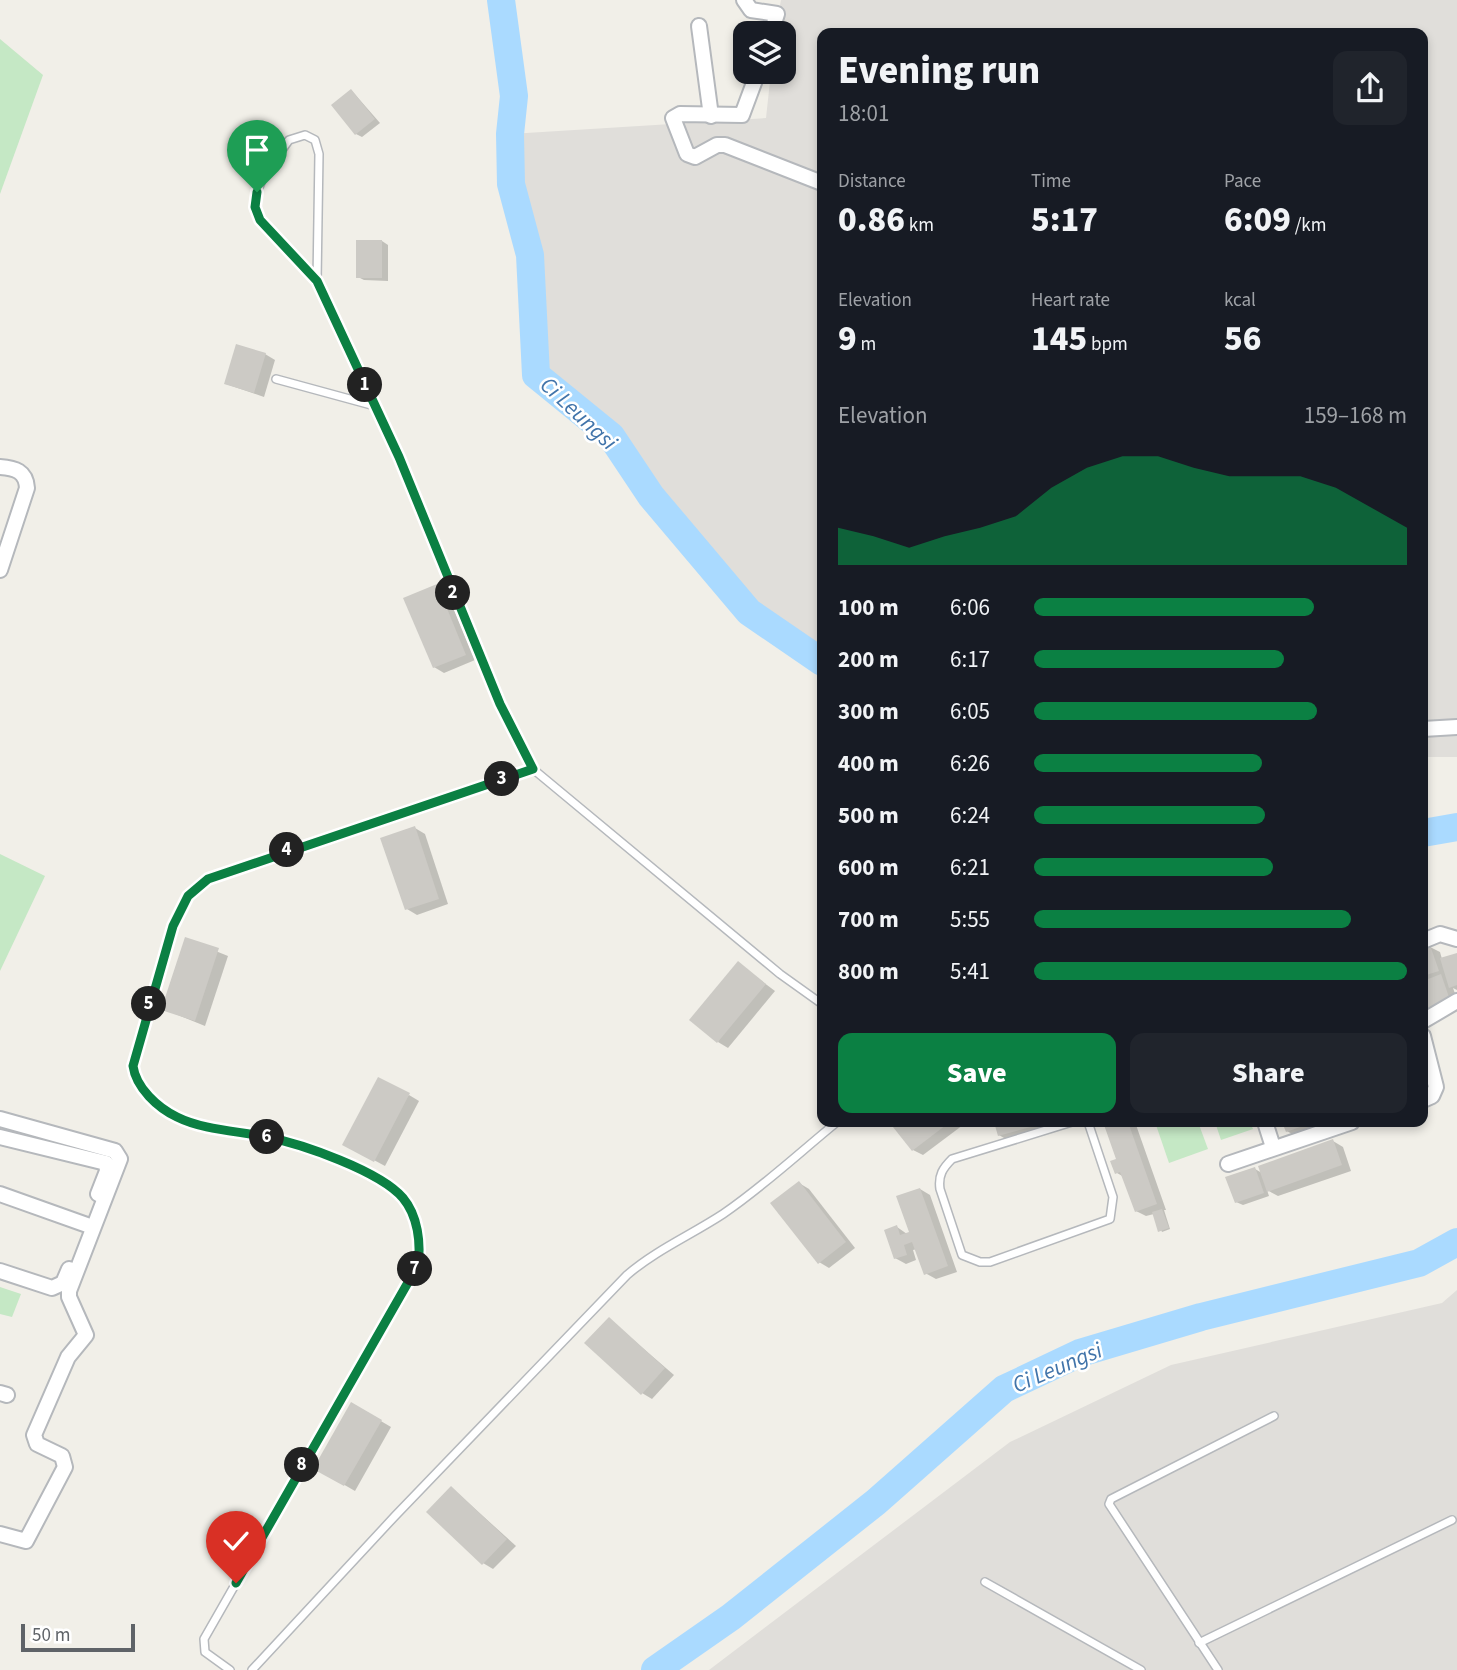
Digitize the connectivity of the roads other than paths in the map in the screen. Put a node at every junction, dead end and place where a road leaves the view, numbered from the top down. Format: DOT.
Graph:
graph roads {
  1 [pos="744,0"];
  2 [pos="775,21"];
  3 [pos="699,26"];
  4 [pos="754,84"];
  5 [pos="711,116"];
  6 [pos="817,181"];
  7 [pos="317,281"];
  8 [pos="276,379"];
  9 [pos="376,406"];
  10 [pos="0,467"];
  11 [pos="0,570"];
  12 [pos="1457,727"];
  13 [pos="1428,729"];
  14 [pos="533,769"];
  15 [pos="1428,939"];
  16 [pos="1457,939"];
  17 [pos="817,1000"];
  18 [pos="1457,1002"];
  19 [pos="1428,1018"];
  20 [pos="1428,1056"];
  21 [pos="1428,1098"];
  22 [pos="0,1119"];
  23 [pos="831,1127"];
  24 [pos="1056,1127"];
  25 [pos="1090,1127"];
  26 [pos="1267,1127"];
  27 [pos="1336,1127"];
  28 [pos="0,1137"];
  29 [pos="1273,1146"];
  30 [pos="1228,1164"];
  31 [pos="0,1194"];
  32 [pos="87,1225"];
  33 [pos="0,1271"];
  34 [pos="1274,1416"];
  35 [pos="1452,1520"];
  36 [pos="0,1534"];
  37 [pos="985,1582"];
  38 [pos="1199,1643"];
  39 [pos="230,1670"];
  40 [pos="252,1670"];
  41 [pos="1141,1670"];
  42 [pos="1218,1670"];
  1 -- 2 [label="street"];
  3 -- 5 [label="street"];
  4 -- 5 [label="street"];
  5 -- 6 [label="street"];
  7 -- 7 [label="lane"];
  7 -- 9 [label="lane"];
  8 -- 9 [label="lane"];
  9 -- 14 [label="lane"];
  10 -- 11 [label="street"];
  12 -- 13 [label="street"];
  14 -- 17 [label="lane"];
  14 -- 39 [label="lane"];
  15 -- 16 [label="street"];
  18 -- 19 [label="street"];
  20 -- 21 [label="street"];
  22 -- 36 [label="street"];
  23 -- 40 [label="lane"];
  24 -- 25 [label="lane"];
  26 -- 29 [label="street"];
  27 -- 29 [label="street"];
  28 -- 32 [label="street"];
  29 -- 30 [label="street"];
  31 -- 32 [label="street"];
  32 -- 33 [label="street"];
  34 -- 38 [label="lane"];
  35 -- 38 [label="lane"];
  37 -- 41 [label="lane"];
  38 -- 42 [label="lane"];
}
